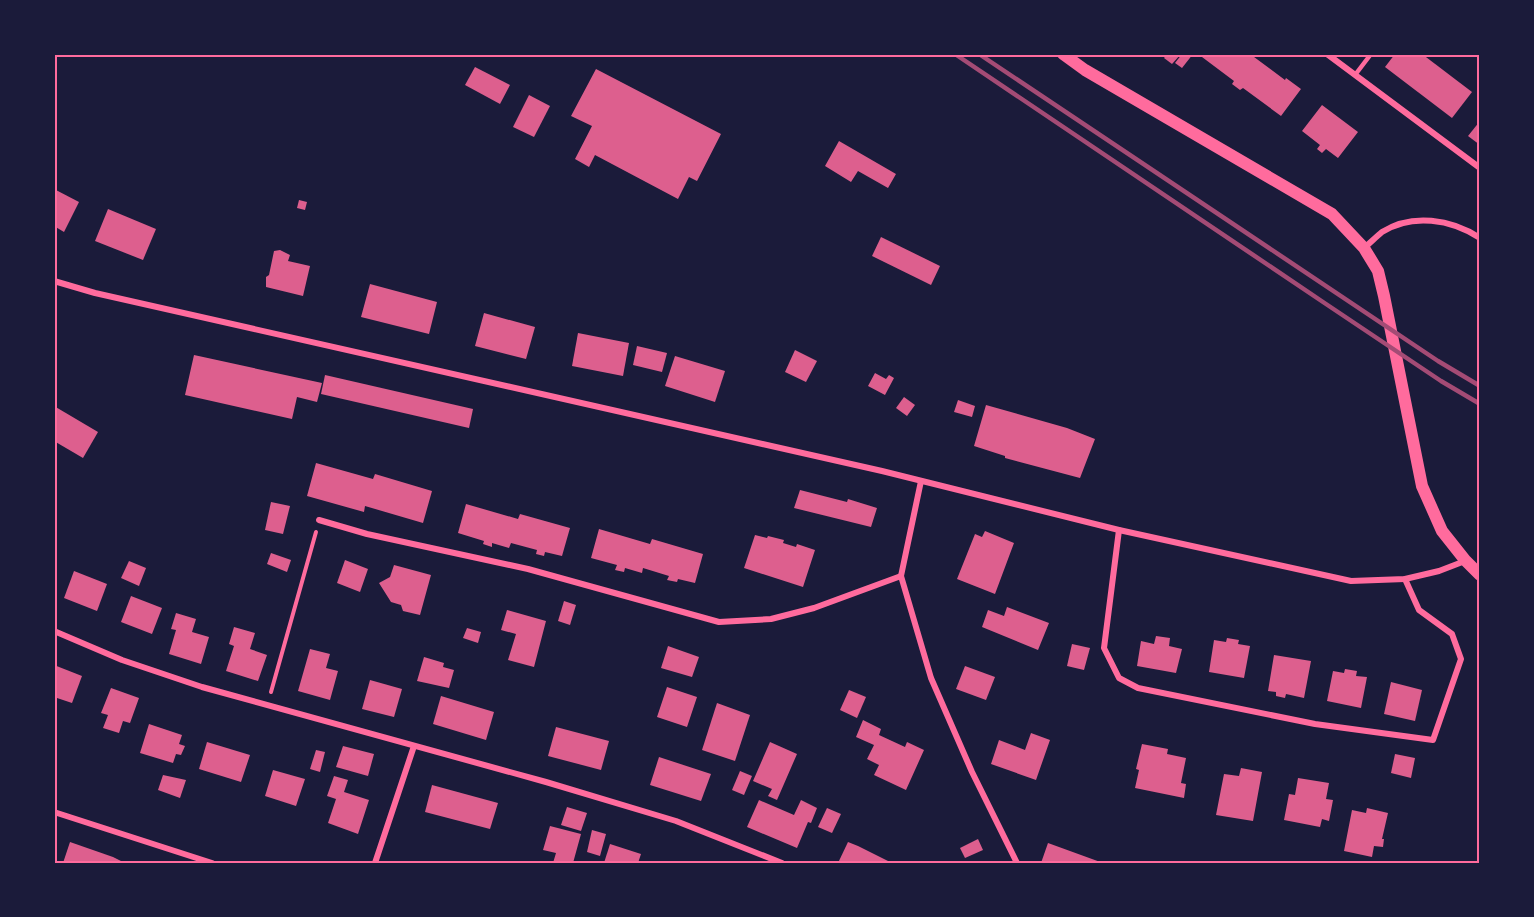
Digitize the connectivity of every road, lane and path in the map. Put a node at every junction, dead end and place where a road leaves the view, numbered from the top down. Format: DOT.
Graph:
graph roads {
  1 [pos="1063,54"];
  2 [pos="1327,54"];
  3 [pos="1371,54"];
  4 [pos="1355,75"];
  5 [pos="1480,168"];
  6 [pos="1480,238"];
  7 [pos="1364,248"];
  8 [pos="54,281"];
  9 [pos="921,481"];
  10 [pos="320,520"];
  11 [pos="1119,530"];
  12 [pos="1466,560"];
  13 [pos="1480,575"];
  14 [pos="901,576"];
  15 [pos="1405,579"];
  16 [pos="54,631"];
  17 [pos="268,704"];
  18 [pos="414,746"];
  19 [pos="54,812"];
  20 [pos="212,863"];
  21 [pos="375,863"];
  22 [pos="782,863"];
  23 [pos="1017,863"];
  1 -- 7 [label="main road"];
  2 -- 4 [label="street"];
  3 -- 4 [label="lane"];
  4 -- 5 [label="street"];
  6 -- 7 [label="street"];
  7 -- 12 [label="main road"];
  8 -- 9 [label="street"];
  9 -- 11 [label="street"];
  9 -- 14 [label="street"];
  10 -- 14 [label="street"];
  10 -- 17 [label="path"];
  11 -- 15 [label="street"];
  11 -- 15 [label="street"];
  12 -- 13 [label="main road"];
  12 -- 15 [label="street"];
  14 -- 23 [label="street"];
  16 -- 17 [label="street"];
  17 -- 18 [label="street"];
  18 -- 21 [label="street"];
  18 -- 22 [label="street"];
  19 -- 20 [label="street"];
}
